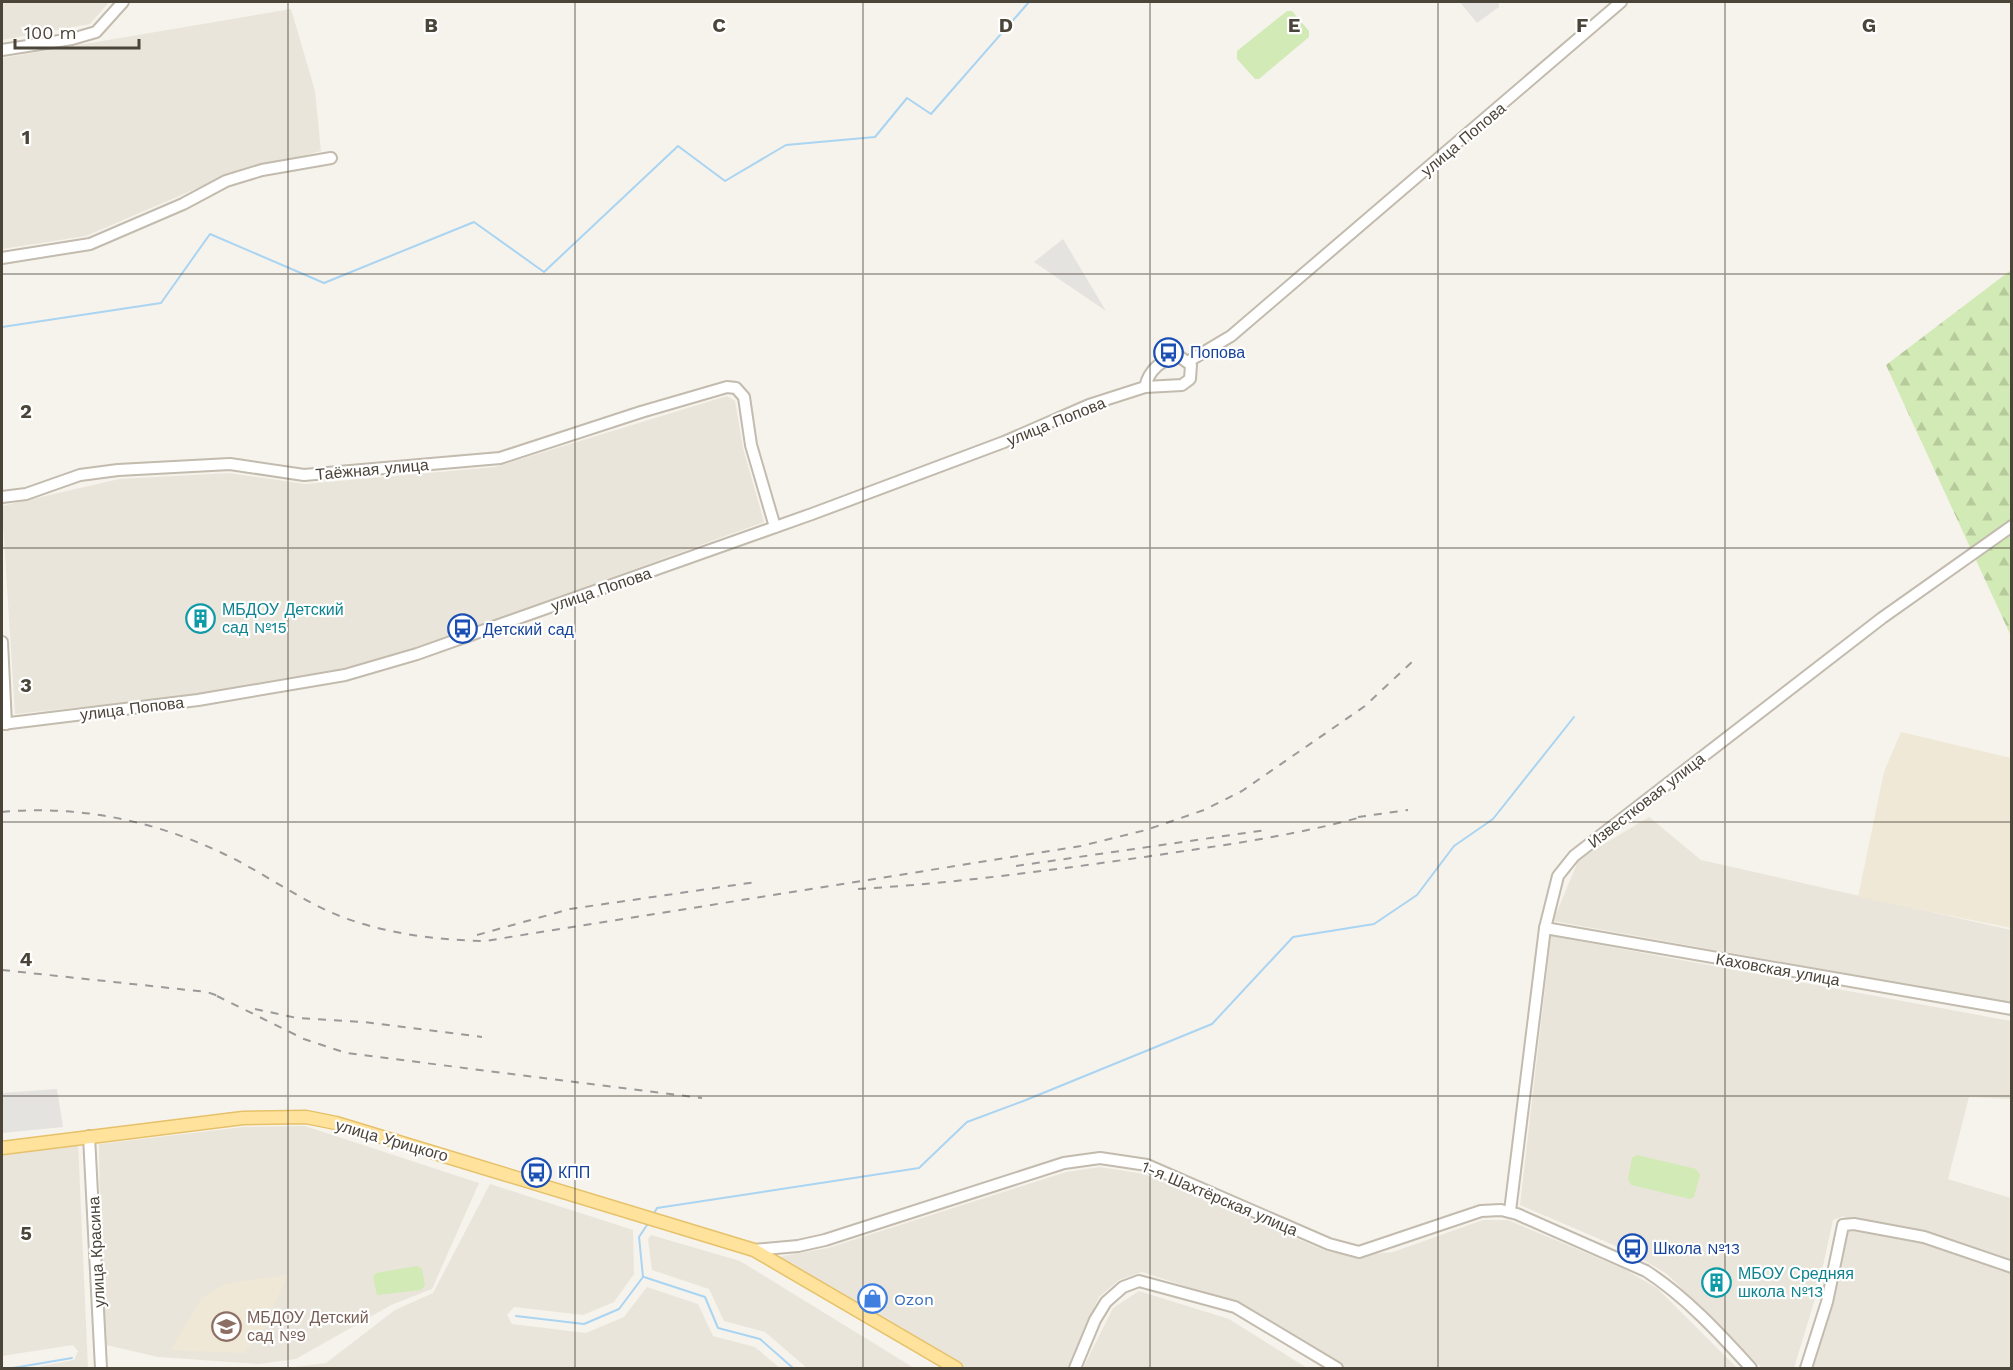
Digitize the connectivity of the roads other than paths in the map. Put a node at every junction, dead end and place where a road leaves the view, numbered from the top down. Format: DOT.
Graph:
graph roads {
  1 [pos="123,2"];
  2 [pos="1621,2"];
  3 [pos="2,51"];
  4 [pos="331,158"];
  5 [pos="2,258"];
  6 [pos="1189,361"];
  7 [pos="1145,387"];
  8 [pos="2,497"];
  9 [pos="2012,526"];
  10 [pos="775,527"];
  11 [pos="2,642"];
  12 [pos="4,724"];
  13 [pos="1545,928"];
  14 [pos="2012,1009"];
  15 [pos="89,1136"];
  16 [pos="2,1148"];
  17 [pos="1510,1211"];
  18 [pos="754,1250"];
  19 [pos="2012,1267"];
  20 [pos="101,1368"];
  21 [pos="956,1368"];
  22 [pos="1075,1368"];
  23 [pos="1336,1368"];
  24 [pos="1751,1368"];
  25 [pos="1806,1368"];
  1 -- 3 [label="street"];
  2 -- 6 [label="street, улица Попова"];
  4 -- 5 [label="street"];
  6 -- 7 [label="street, улица Попова"];
  6 -- 7 [label="street, улица Попова"];
  7 -- 10 [label="street, улица Попова"];
  8 -- 10 [label="street, Таёжная улица"];
  9 -- 13 [label="street, Известковая улица"];
  10 -- 12 [label="street, улица Попова"];
  11 -- 12 [label="street"];
  13 -- 14 [label="street, Каховская улица"];
  13 -- 17 [label="street, Известковая улица"];
  15 -- 16 [label="main road, улица Урицкого"];
  15 -- 18 [label="main road, улица Урицкого"];
  15 -- 20 [label="street, улица Красина"];
  17 -- 18 [label="street, 1-я Шахтёрская улица"];
  17 -- 24 [label="street"];
  18 -- 21 [label="main road, улица Урицкого"];
  19 -- 25 [label="street"];
  22 -- 23 [label="street"];
}
